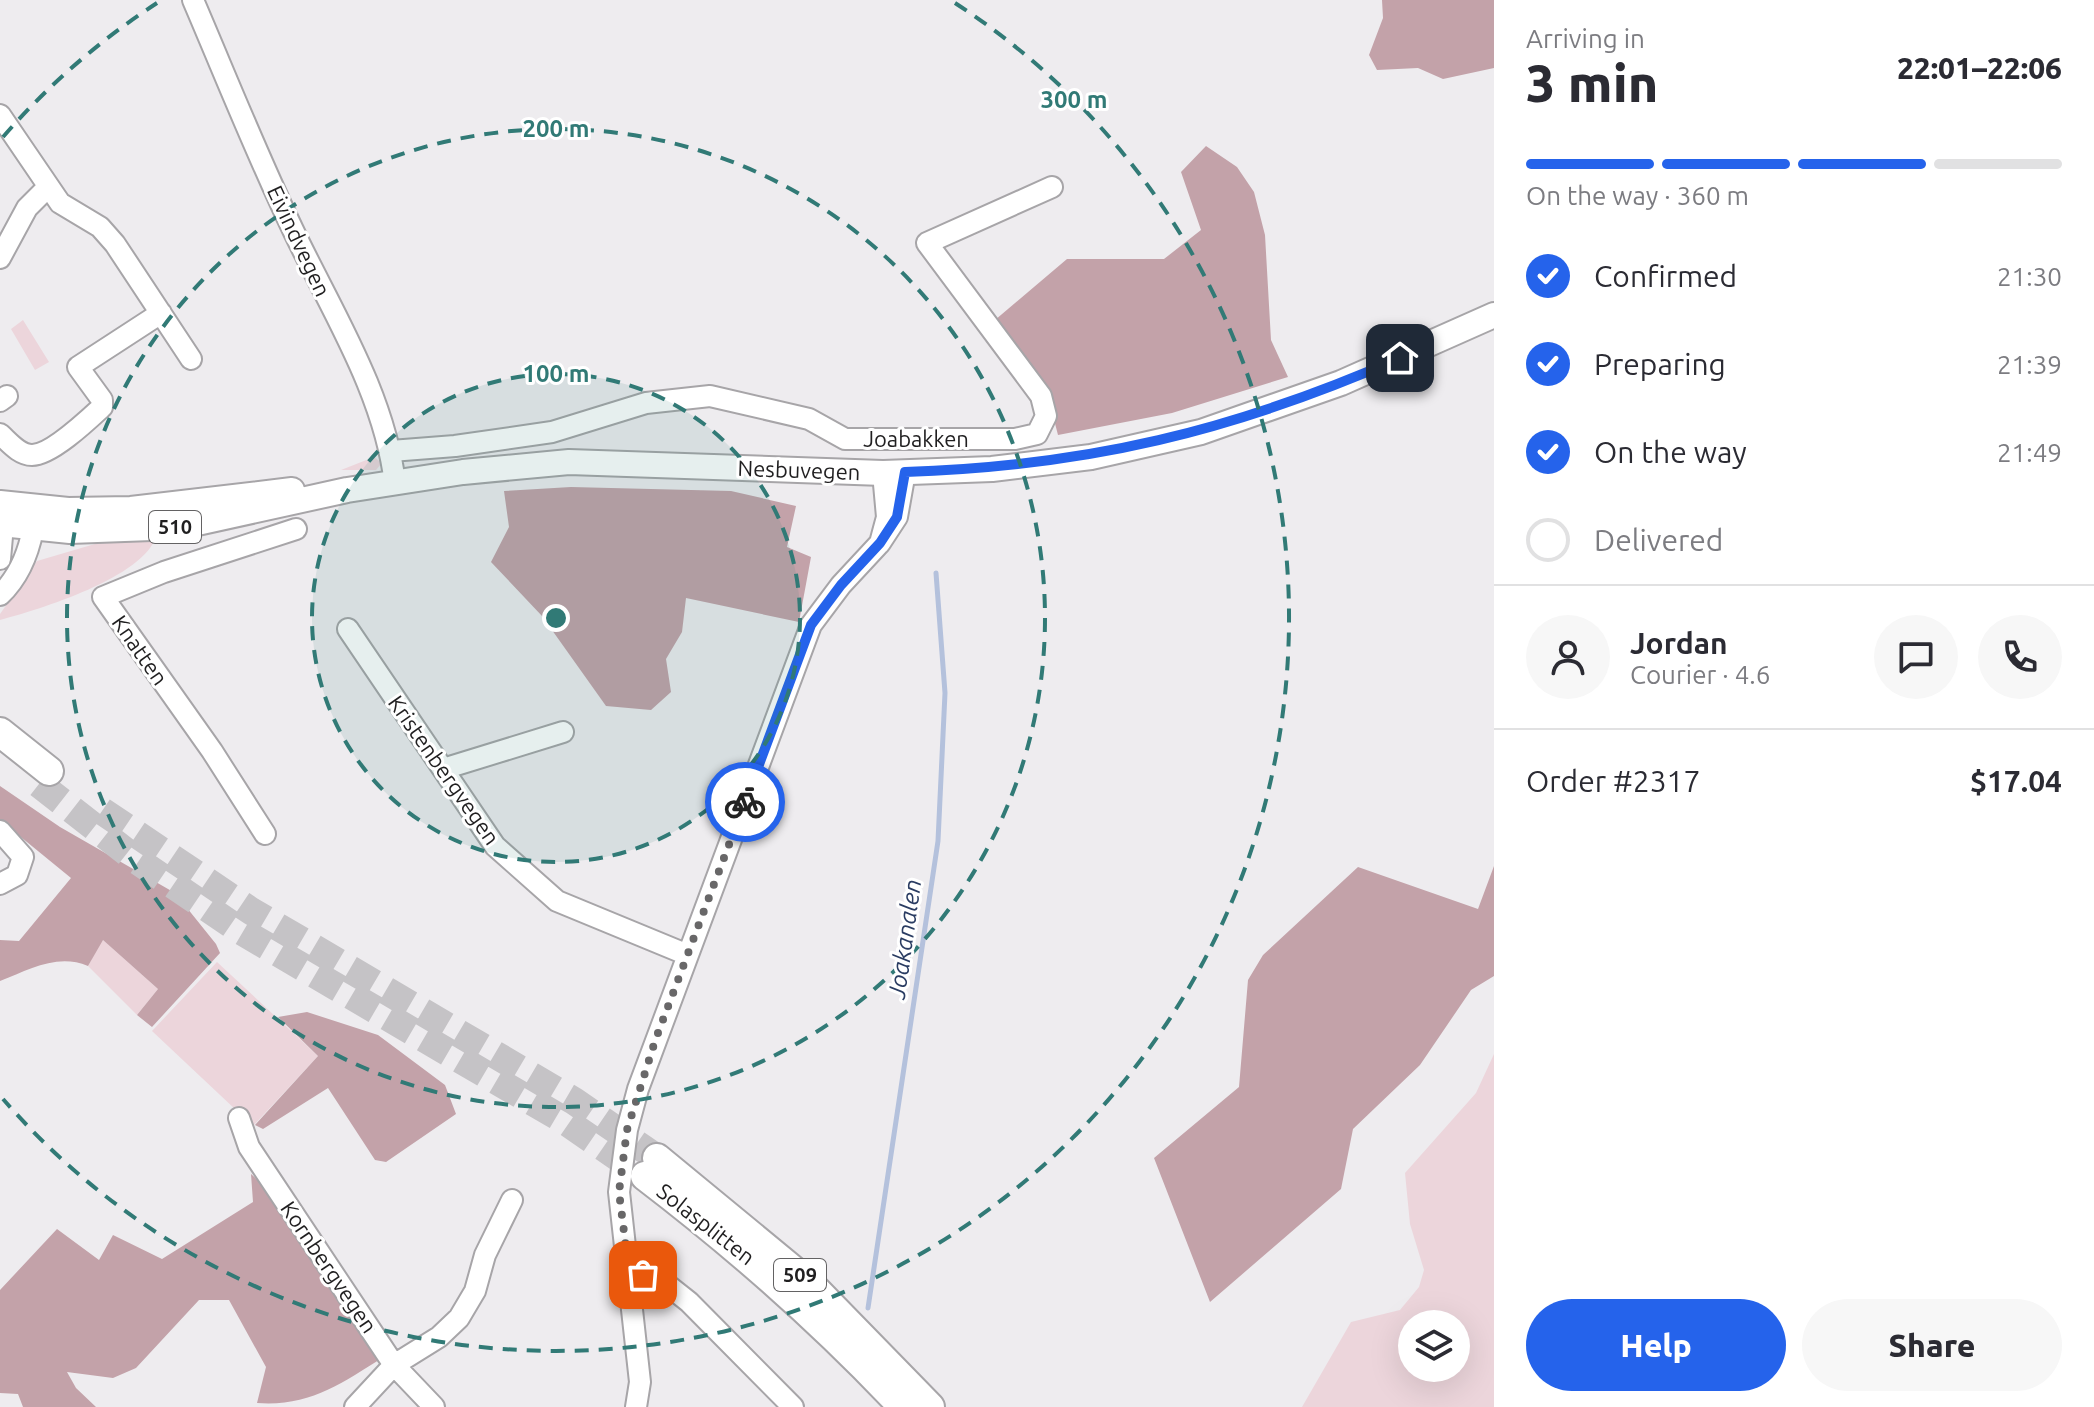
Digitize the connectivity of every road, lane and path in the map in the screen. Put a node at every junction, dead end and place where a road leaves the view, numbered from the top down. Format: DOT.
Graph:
graph roads {
  1 [pos="193,0"];
  2 [pos="0,115"];
  3 [pos="48,187"];
  4 [pos="1052,187"];
  5 [pos="0,258"];
  6 [pos="1494,305"];
  7 [pos="161,313"];
  8 [pos="1494,315"];
  9 [pos="1468,324"];
  10 [pos="191,359"];
  11 [pos="0,434"];
  12 [pos="391,451"];
  13 [pos="894,473"];
  14 [pos="395,484"];
  15 [pos="6,515"];
  16 [pos="293,516"];
  17 [pos="33,529"];
  18 [pos="0,559"];
  19 [pos="0,595"];
  20 [pos="348,629"];
  21 [pos="0,732"];
  22 [pos="563,732"];
  23 [pos="0,755"];
  24 [pos="443,769"];
  25 [pos="0,831"];
  26 [pos="265,834"];
  27 [pos="0,884"];
  28 [pos="688,955"];
  29 [pos="239,1118"];
  30 [pos="512,1200"];
  31 [pos="629,1272"];
  32 [pos="394,1365"];
  33 [pos="355,1407"];
  34 [pos="434,1407"];
  35 [pos="636,1407"];
  36 [pos="793,1407"];
  37 [pos="903,1407"];
  38 [pos="930,1407"];
  1 -- 12 [label="street, Eivindvegen"];
  2 -- 3 [label="street"];
  3 -- 5 [label="street"];
  3 -- 7 [label="street"];
  4 -- 12 [label="street, Joabakken"];
  6 -- 9 [label="main road, Nesbuvegen / 510"];
  7 -- 10 [label="street"];
  7 -- 11 [label="street"];
  8 -- 9 [label="main road, Nesbuvegen / 510"];
  9 -- 13 [label="main road, Nesbuvegen / 510"];
  12 -- 14 [label="street, Eivindvegen"];
  13 -- 14 [label="main road, Nesbuvegen / 510"];
  13 -- 28 [label="street"];
  14 -- 16 [label="main road, Nesbuvegen / 510"];
  15 -- 16 [label="main road, Nesbuvegen / 510"];
  15 -- 17 [label="main road, Nesbuvegen / 510"];
  15 -- 18 [label="street"];
  16 -- 17 [label="main road, Nesbuvegen / 510"];
  16 -- 26 [label="street, Knatten"];
  17 -- 19 [label="street"];
  20 -- 24 [label="street, Kristenbergvegen"];
  21 -- 23 [label="highway"];
  22 -- 24 [label="street"];
  24 -- 28 [label="street, Kristenbergvegen"];
  25 -- 27 [label="street"];
  28 -- 31 [label="street"];
  29 -- 32 [label="street, Kornbergvegen"];
  30 -- 32 [label="street"];
  31 -- 35 [label="street"];
  31 -- 36 [label="street"];
  32 -- 33 [label="street"];
  32 -- 34 [label="street, Kornbergvegen"];
  37 -- 38 [label="highway, Solasplitten / 509"];
}
